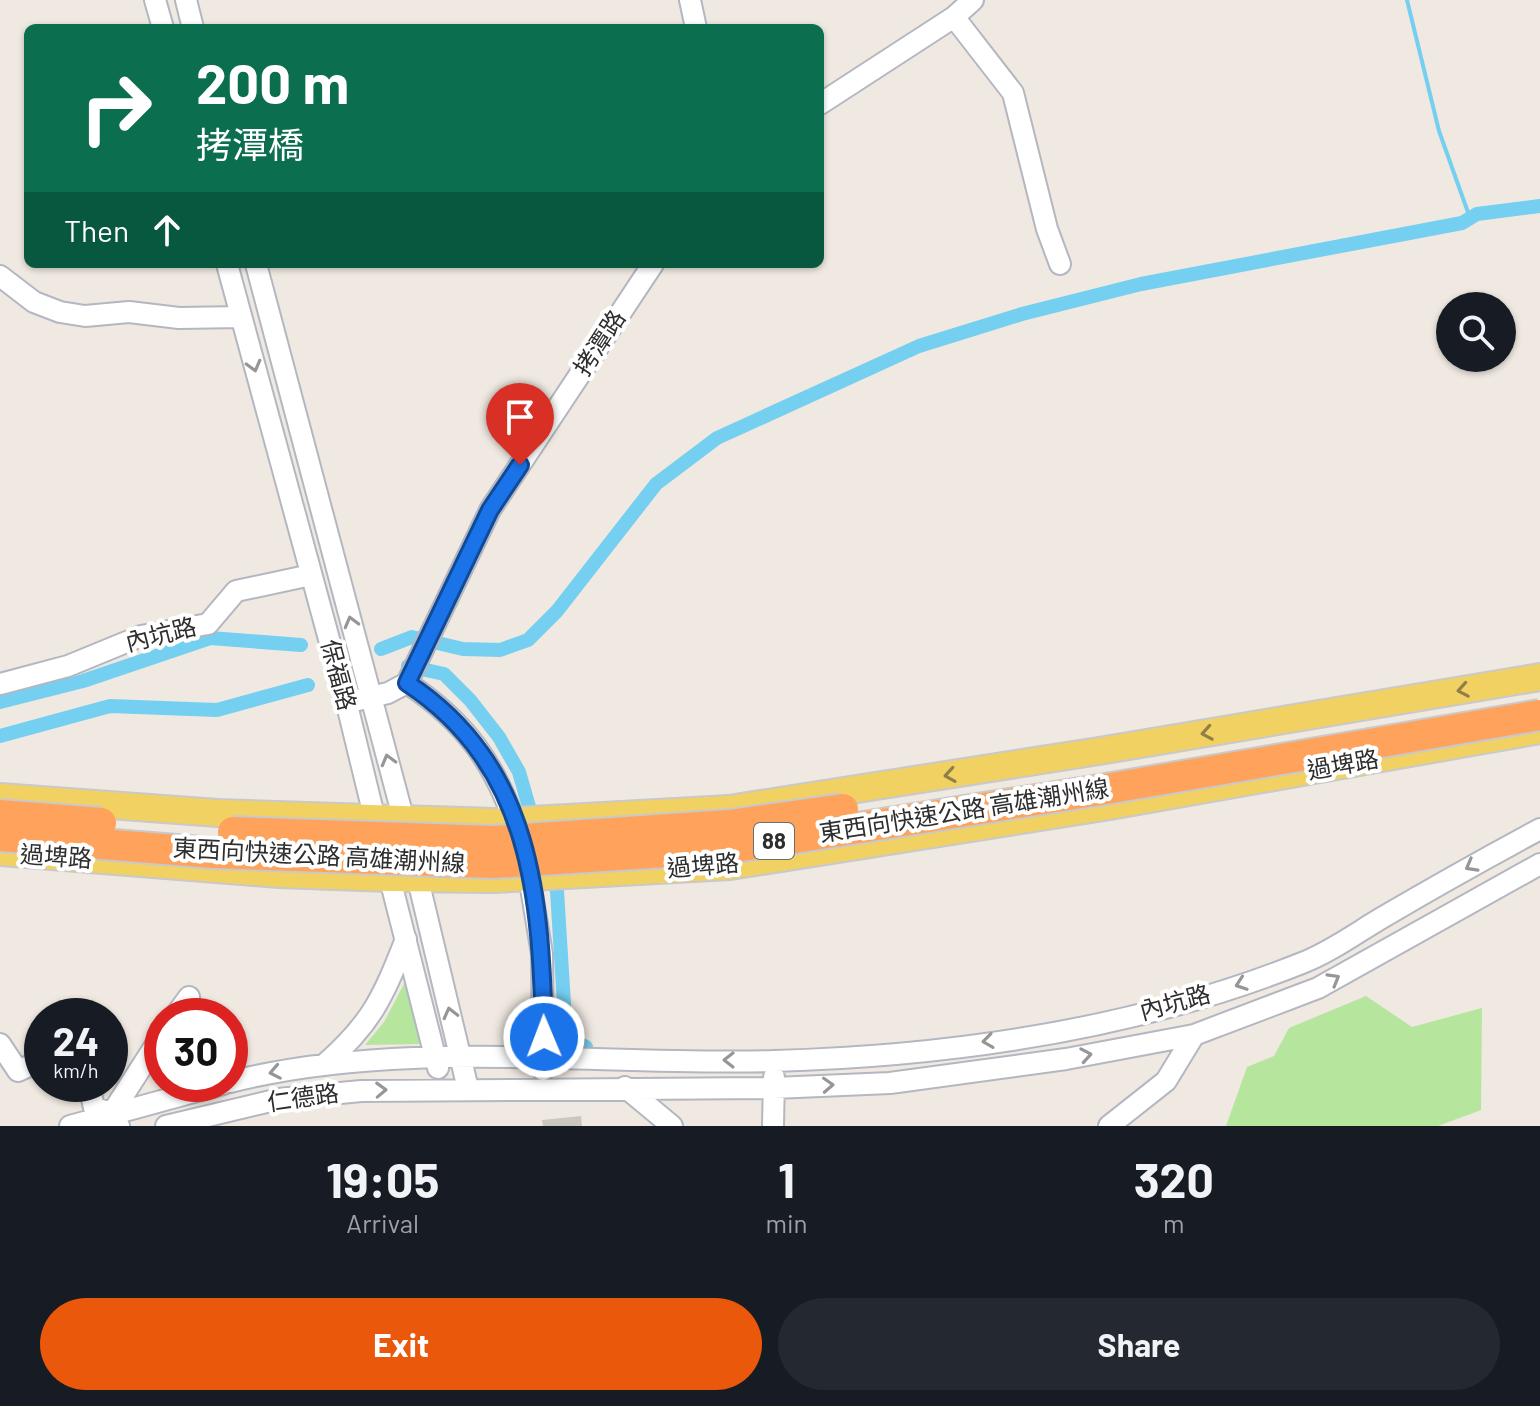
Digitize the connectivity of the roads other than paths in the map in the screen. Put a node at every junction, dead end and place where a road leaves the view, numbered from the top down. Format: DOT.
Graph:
graph roads {
  1 [pos="155,0"];
  2 [pos="186,0"];
  3 [pos="690,0"];
  4 [pos="973,0"];
  5 [pos="954,17"];
  6 [pos="162,24"];
  7 [pos="192,24"];
  8 [pos="695,24"];
  9 [pos="824,101"];
  10 [pos="1060,264"];
  11 [pos="228,268"];
  12 [pos="257,268"];
  13 [pos="650,268"];
  14 [pos="0,276"];
  15 [pos="241,317"];
  16 [pos="311,575"];
  17 [pos="1540,677"];
  18 [pos="409,680"];
  19 [pos="0,684"];
  20 [pos="371,697"];
  21 [pos="1540,697"];
  22 [pos="347,703"];
  23 [pos="1540,715"];
  24 [pos="1540,730"];
  25 [pos="0,797"];
  26 [pos="0,815"];
  27 [pos="375,818"];
  28 [pos="404,819"];
  29 [pos="518,820"];
  30 [pos="1540,829"];
  31 [pos="0,836"];
  32 [pos="0,852"];
  33 [pos="1540,864"];
  34 [pos="536,877"];
  35 [pos="390,878"];
  36 [pos="418,878"];
  37 [pos="406,939"];
  38 [pos="1194,1035"];
  39 [pos="0,1044"];
  40 [pos="436,1059"];
  41 [pos="461,1059"];
  42 [pos="543,1059"];
  43 [pos="773,1061"];
  44 [pos="325,1064"];
  45 [pos="24,1068"];
  46 [pos="144,1068"];
  47 [pos="248,1077"];
  48 [pos="625,1087"];
  49 [pos="443,1088"];
  50 [pos="543,1088"];
  51 [pos="774,1088"];
  52 [pos="468,1089"];
  53 [pos="93,1102"];
  54 [pos="168,1102"];
  55 [pos="116,1119"];
  56 [pos="70,1126"];
  57 [pos="166,1126"];
  58 [pos="672,1126"];
  59 [pos="773,1126"];
  60 [pos="1109,1126"];
  1 -- 6 [label="street"];
  2 -- 7 [label="street"];
  3 -- 8 [label="street"];
  4 -- 5 [label="street"];
  5 -- 9 [label="street"];
  5 -- 10 [label="street"];
  11 -- 15 [label="street, 保福路"];
  20 -- 12 [label="street, 保福路, one-way"];
  13 -- 18 [label="street, 拷潭路"];
  14 -- 15 [label="street"];
  15 -- 16 [label="street, 保福路, one-way"];
  16 -- 19 [label="street, 內坑路"];
  16 -- 22 [label="street, 保福路"];
  17 -- 29 [label="main road, one-way"];
  18 -- 20 [label="street"];
  18 -- 29 [label="street"];
  20 -- 22 [label="street"];
  28 -- 20 [label="street, 保福路, one-way"];
  21 -- 26 [label="highway, 東西向快速公路 高雄潮州線 / 88, bridge"];
  22 -- 27 [label="street, 保福路"];
  23 -- 31 [label="highway, 東西向快速公路 高雄潮州線 / 88, bridge"];
  24 -- 34 [label="main road, 過埤路"];
  25 -- 27 [label="main road"];
  27 -- 28 [label="main road"];
  27 -- 35 [label="street, 保福路"];
  28 -- 29 [label="main road"];
  28 -- 36 [label="street, 保福路"];
  29 -- 34 [label="street"];
  30 -- 43 [label="street, 內坑路, one-way"];
  32 -- 35 [label="main road, 過埤路"];
  38 -- 33 [label="street, 內坑路, one-way"];
  34 -- 36 [label="main road, 過埤路"];
  34 -- 42 [label="street"];
  35 -- 36 [label="main road, 過埤路"];
  35 -- 37 [label="street, 保福路"];
  41 -- 36 [label="street, 保福路, one-way"];
  37 -- 40 [label="street, 保福路"];
  37 -- 44 [label="street"];
  51 -- 38 [label="street, 內坑路, one-way"];
  38 -- 60 [label="street"];
  39 -- 45 [label="street"];
  40 -- 41 [label="street, 內坑路"];
  40 -- 44 [label="street, 仁德路"];
  40 -- 49 [label="street, 保福路"];
  41 -- 42 [label="street, 內坑路"];
  41 -- 52 [label="street, 保福路"];
  43 -- 42 [label="street, 內坑路, one-way"];
  42 -- 50 [label="street"];
  43 -- 51 [label="street"];
  44 -- 47 [label="street, 仁德路, one-way"];
  46 -- 55 [label="street"];
  48 -- 50 [label="street, 內坑路"];
  48 -- 51 [label="street, 內坑路"];
  48 -- 58 [label="street"];
  49 -- 52 [label="street, 內坑路"];
  57 -- 49 [label="street, 仁德路, one-way"];
  50 -- 52 [label="street, 內坑路"];
  51 -- 59 [label="street"];
  53 -- 55 [label="street"];
  54 -- 55 [label="street"];
  55 -- 56 [label="street"];
}
